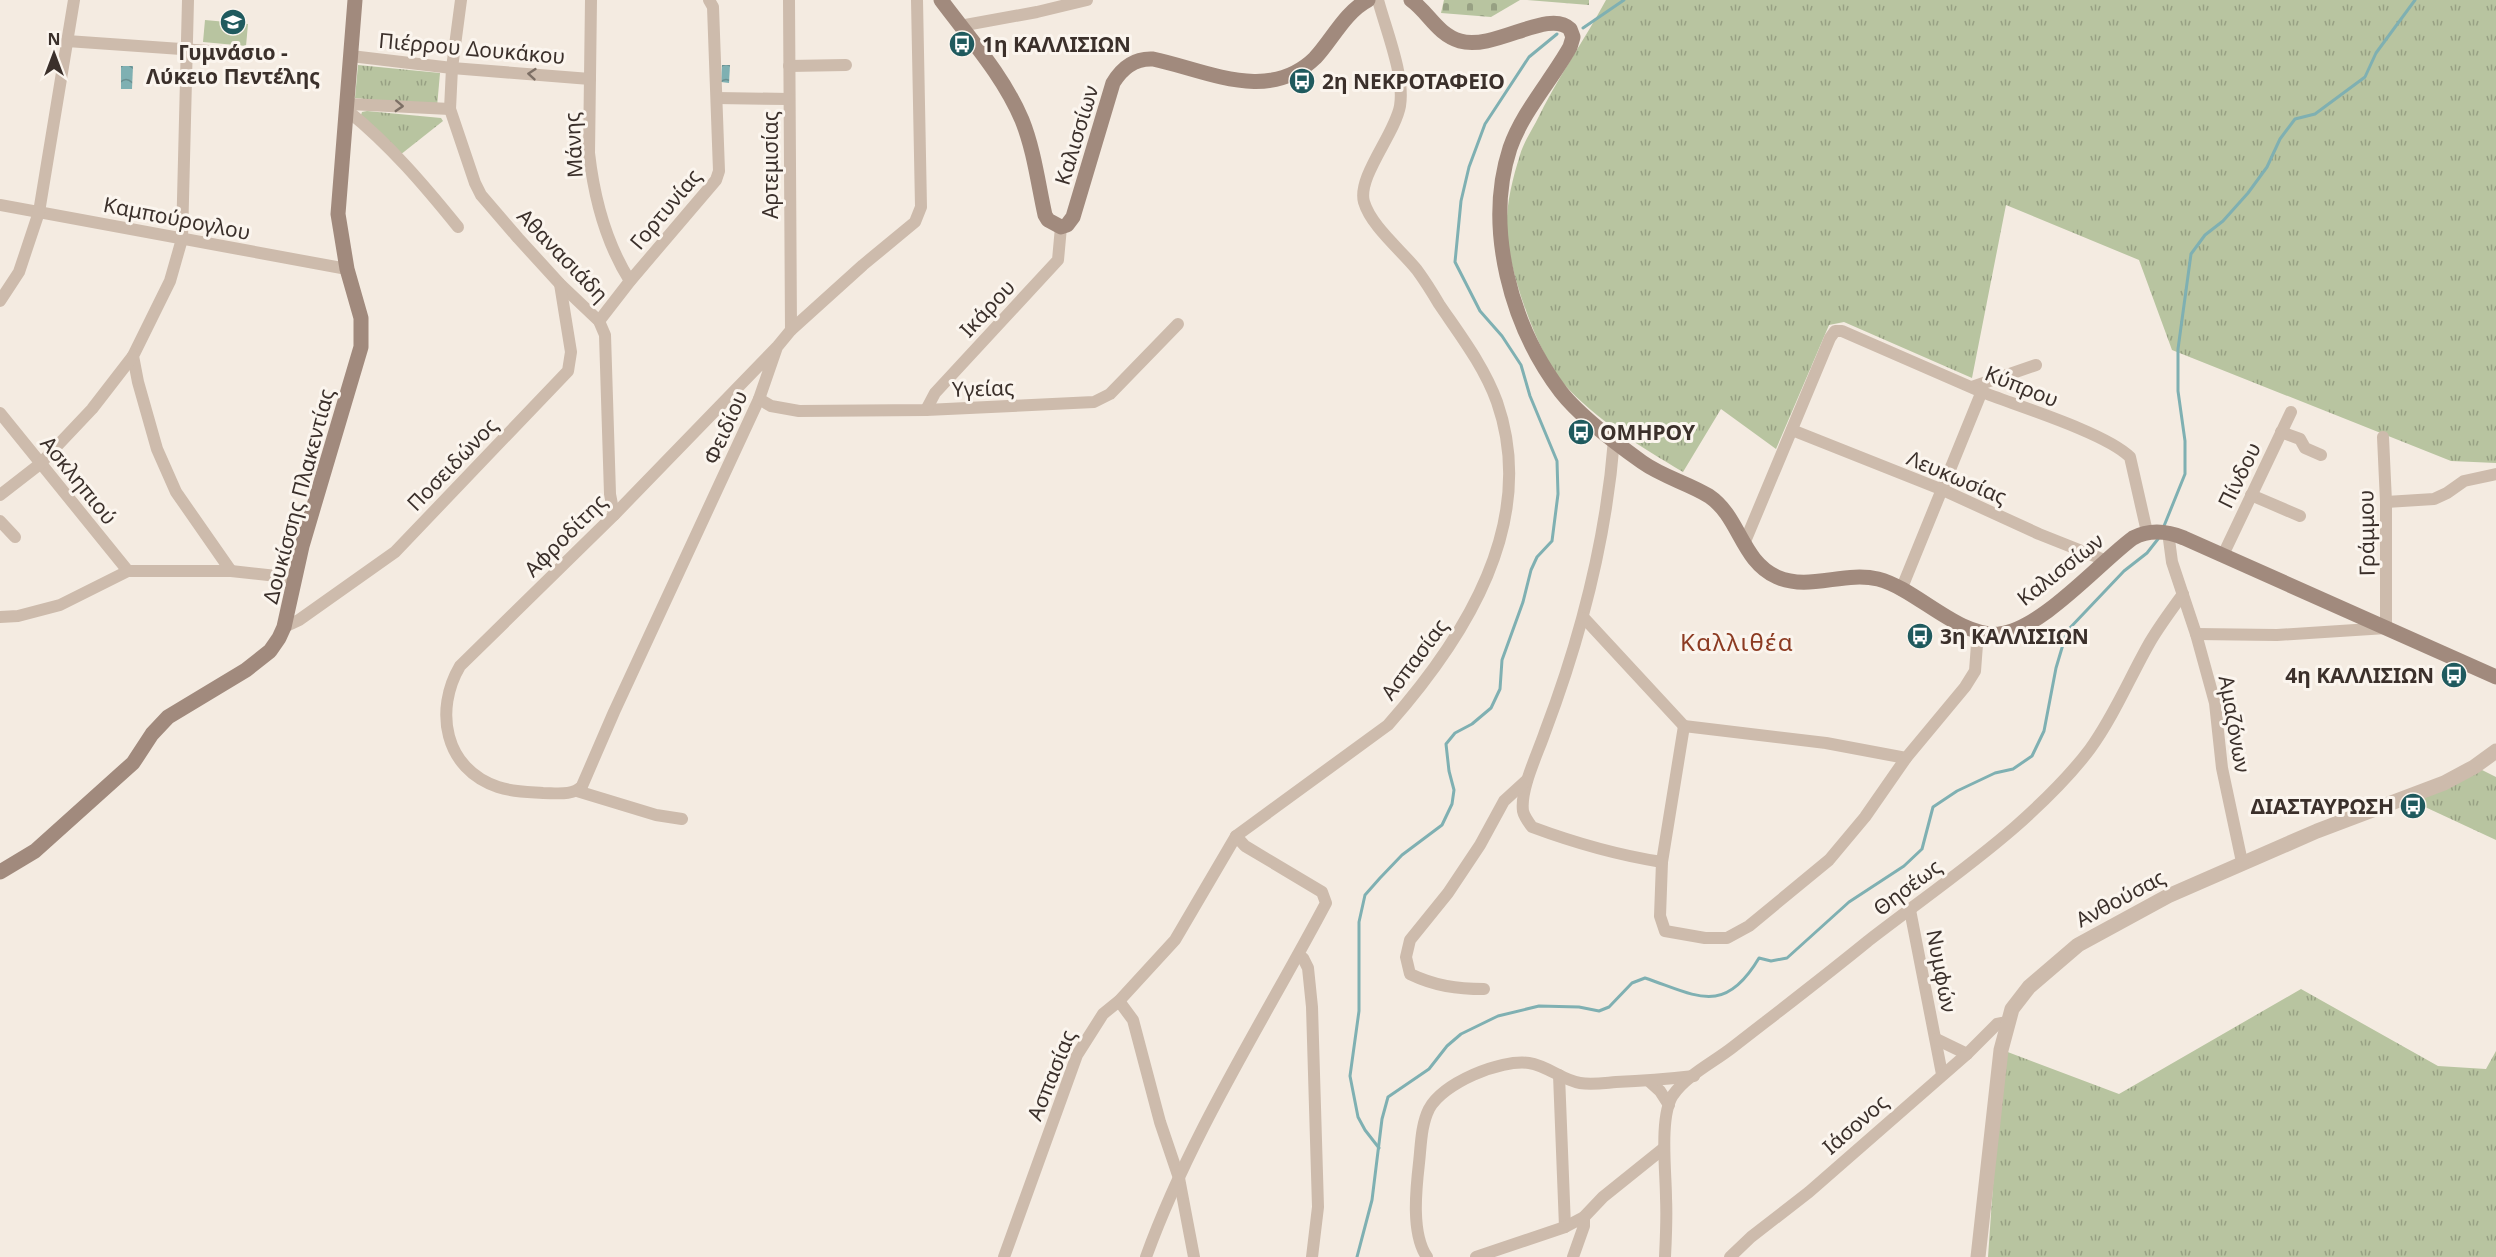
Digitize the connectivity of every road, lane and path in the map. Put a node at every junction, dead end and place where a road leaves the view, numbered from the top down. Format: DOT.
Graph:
graph roads {
  1 [pos="74,0"];
  2 [pos="188,0"];
  3 [pos="355,0"];
  4 [pos="461,0"];
  5 [pos="591,0"];
  6 [pos="709,0"];
  7 [pos="789,0"];
  8 [pos="917,0"];
  9 [pos="941,0"];
  10 [pos="1087,0"];
  11 [pos="1368,0"];
  12 [pos="1378,0"];
  13 [pos="1411,0"];
  14 [pos="960,26"];
  15 [pos="67,41"];
  16 [pos="186,49"];
  17 [pos="268,55"];
  18 [pos="351,56"];
  19 [pos="846,65"];
  20 [pos="789,66"];
  21 [pos="452,68"];
  22 [pos="590,79"];
  23 [pos="717,98"];
  24 [pos="789,99"];
  25 [pos="348,108"];
  26 [pos="450,109"];
  27 [pos="0,205"];
  28 [pos="39,212"];
  29 [pos="1061,226"];
  30 [pos="458,227"];
  31 [pos="182,238"];
  32 [pos="347,269"];
  33 [pos="630,281"];
  34 [pos="561,284"];
  35 [pos="0,301"];
  36 [pos="599,321"];
  37 [pos="1178,324"];
  38 [pos="791,330"];
  39 [pos="777,347"];
  40 [pos="133,356"];
  41 [pos="2036,365"];
  42 [pos="1977,389"];
  43 [pos="759,399"];
  44 [pos="926,410"];
  45 [pos="2291,412"];
  46 [pos="0,413"];
  47 [pos="1791,430"];
  48 [pos="2281,432"];
  49 [pos="2383,437"];
  50 [pos="1614,440"];
  51 [pos="2321,455"];
  52 [pos="40,464"];
  53 [pos="2496,474"];
  54 [pos="1943,490"];
  55 [pos="0,495"];
  56 [pos="2251,495"];
  57 [pos="2386,502"];
  58 [pos="614,515"];
  59 [pos="2300,516"];
  60 [pos="0,521"];
  61 [pos="2147,532"];
  62 [pos="2168,532"];
  63 [pos="15,537"];
  64 [pos="1744,544"];
  65 [pos="2223,555"];
  66 [pos="2107,561"];
  67 [pos="128,571"];
  68 [pos="231,571"];
  69 [pos="295,578"];
  70 [pos="1901,590"];
  71 [pos="2183,594"];
  72 [pos="0,617"];
  73 [pos="1584,618"];
  74 [pos="284,627"];
  75 [pos="2386,628"];
  76 [pos="1978,631"];
  77 [pos="2196,634"];
  78 [pos="2496,677"];
  79 [pos="1684,726"];
  80 [pos="2496,752"];
  81 [pos="1906,758"];
  82 [pos="1527,780"];
  83 [pos="577,791"];
  84 [pos="682,819"];
  85 [pos="1236,836"];
  86 [pos="1662,862"];
  87 [pos="2242,862"];
  88 [pos="0,872"];
  89 [pos="1910,910"];
  90 [pos="1298,956"];
  91 [pos="1484,989"];
  92 [pos="1119,1001"];
  93 [pos="2007,1022"];
  94 [pos="1936,1039"];
  95 [pos="1967,1054"];
  96 [pos="1942,1074"];
  97 [pos="1559,1075"];
  98 [pos="1694,1076"];
  99 [pos="1648,1081"];
  100 [pos="1669,1106"];
  101 [pos="1664,1148"];
  102 [pos="1179,1178"];
  103 [pos="1584,1217"];
  104 [pos="1565,1227"];
  105 [pos="1004,1257"];
  106 [pos="1146,1257"];
  107 [pos="1194,1257"];
  108 [pos="1312,1257"];
  109 [pos="1427,1257"];
  110 [pos="1476,1257"];
  111 [pos="1573,1257"];
  112 [pos="1665,1257"];
  113 [pos="1730,1257"];
  114 [pos="1978,1257"];
  1 -- 15 [label="street"];
  2 -- 16 [label="street"];
  3 -- 18 [label="main road, Δουκίσσης Πλακεντίας"];
  4 -- 21 [label="street, Αθανασιάδη"];
  5 -- 22 [label="street, Μάνης"];
  6 -- 23 [label="street, Γορτυνίας"];
  7 -- 20 [label="street, Αρτεμισίας"];
  8 -- 38 [label="street, Φειδίου"];
  9 -- 14 [label="main road, Καλισσίων"];
  10 -- 14 [label="street"];
  11 -- 29 [label="main road, Καλισσίων"];
  12 -- 85 [label="street, Ασπασίας"];
  13 -- 50 [label="main road, Καλισσίων"];
  14 -- 29 [label="main road, Καλισσίων"];
  15 -- 16 [label="street"];
  15 -- 28 [label="street"];
  16 -- 17 [label="street"];
  16 -- 31 [label="street"];
  18 -- 21 [label="street, Πιέρρου Δουκάκου"];
  18 -- 25 [label="main road, Δουκίσσης Πλακεντίας"];
  19 -- 20 [label="street"];
  20 -- 24 [label="street, Αρτεμισίας"];
  22 -- 21 [label="street, Πιέρρου Δουκάκου, one-way"];
  21 -- 26 [label="street, Αθανασιάδη"];
  22 -- 33 [label="street, Μάνης"];
  23 -- 24 [label="street"];
  23 -- 33 [label="street, Γορτυνίας"];
  24 -- 38 [label="street, Αρτεμισίας"];
  25 -- 26 [label="street, one-way"];
  25 -- 30 [label="street"];
  25 -- 32 [label="main road, Δουκίσσης Πλακεντίας"];
  26 -- 34 [label="street, Αθανασιάδη"];
  27 -- 28 [label="street, Καμπούρογλου"];
  28 -- 31 [label="street, Καμπούρογλου"];
  28 -- 35 [label="street"];
  29 -- 44 [label="street, Ικάρου"];
  31 -- 32 [label="street, Καμπούρογλου"];
  31 -- 40 [label="street"];
  32 -- 69 [label="main road, Δουκίσσης Πλακεντίας"];
  33 -- 36 [label="street, Γορτυνίας"];
  34 -- 36 [label="street, Αθανασιάδη"];
  34 -- 74 [label="street, Ποσειδώνος"];
  36 -- 58 [label="street, Αθανασιάδη"];
  37 -- 44 [label="street, Υγείας"];
  38 -- 39 [label="street, Φειδίου"];
  39 -- 43 [label="street, Φειδίου"];
  39 -- 58 [label="street, Αφροδίτης"];
  40 -- 52 [label="street"];
  40 -- 68 [label="street"];
  41 -- 42 [label="street"];
  42 -- 47 [label="street, Κύπρου"];
  42 -- 54 [label="street"];
  42 -- 61 [label="street, Κύπρου"];
  43 -- 44 [label="street, Υγείας"];
  43 -- 83 [label="street, Φειδίου"];
  45 -- 48 [label="street, Πίνδου"];
  46 -- 52 [label="street, Ασκληπιού"];
  47 -- 54 [label="street, Λευκωσίας"];
  47 -- 64 [label="street"];
  48 -- 51 [label="street"];
  48 -- 56 [label="street, Πίνδου"];
  49 -- 57 [label="street, Γράμμου"];
  50 -- 64 [label="main road, Καλισσίων"];
  50 -- 73 [label="street"];
  52 -- 55 [label="street"];
  52 -- 67 [label="street, Ασκληπιού"];
  53 -- 57 [label="street"];
  54 -- 66 [label="street, Λευκωσίας"];
  54 -- 70 [label="street"];
  56 -- 59 [label="street"];
  56 -- 65 [label="street, Πίνδου"];
  57 -- 75 [label="street, Γράμμου"];
  58 -- 83 [label="street, Αφροδίτης"];
  60 -- 63 [label="street"];
  61 -- 62 [label="main road"];
  61 -- 66 [label="main road, Καλισσίων"];
  62 -- 65 [label="main road"];
  62 -- 71 [label="street"];
  64 -- 70 [label="main road, Καλισσίων"];
  65 -- 75 [label="main road"];
  66 -- 76 [label="main road, Καλισσίων"];
  67 -- 68 [label="street"];
  67 -- 72 [label="street"];
  68 -- 69 [label="street"];
  69 -- 74 [label="main road, Δουκίσσης Πλακεντίας"];
  70 -- 76 [label="main road, Καλισσίων"];
  71 -- 77 [label="street, Αμαζόνων"];
  71 -- 89 [label="street, Θησέως"];
  73 -- 79 [label="street"];
  73 -- 82 [label="street"];
  74 -- 88 [label="main road, Δουκίσσης Πλακεντίας"];
  75 -- 77 [label="street"];
  75 -- 78 [label="main road"];
  76 -- 81 [label="street"];
  77 -- 87 [label="street, Αμαζόνων"];
  79 -- 81 [label="street"];
  79 -- 86 [label="street"];
  80 -- 87 [label="street, Ανθούσας"];
  81 -- 86 [label="street"];
  82 -- 86 [label="street"];
  82 -- 91 [label="street"];
  83 -- 84 [label="street"];
  85 -- 90 [label="street"];
  85 -- 92 [label="street, Ασπασίας"];
  87 -- 93 [label="street, Ανθούσας"];
  89 -- 94 [label="street, Νυμφών"];
  89 -- 98 [label="street, Θησέως"];
  90 -- 102 [label="street"];
  90 -- 108 [label="street"];
  92 -- 102 [label="street"];
  92 -- 105 [label="street, Ασπασίας"];
  93 -- 95 [label="street, Ιάσονος"];
  93 -- 114 [label="street, Ανθούσας"];
  94 -- 95 [label="street, Νυμφών"];
  94 -- 96 [label="street, Νυμφών"];
  95 -- 96 [label="street, Ιάσονος"];
  96 -- 113 [label="street, Ιάσονος"];
  97 -- 99 [label="street"];
  97 -- 104 [label="street"];
  97 -- 109 [label="street"];
  98 -- 99 [label="street"];
  98 -- 100 [label="street, Θησέως"];
  99 -- 100 [label="street"];
  100 -- 101 [label="street"];
  101 -- 103 [label="street"];
  101 -- 112 [label="street"];
  102 -- 106 [label="street"];
  102 -- 107 [label="street"];
  103 -- 104 [label="street"];
  103 -- 111 [label="street"];
  104 -- 110 [label="street"];
}
